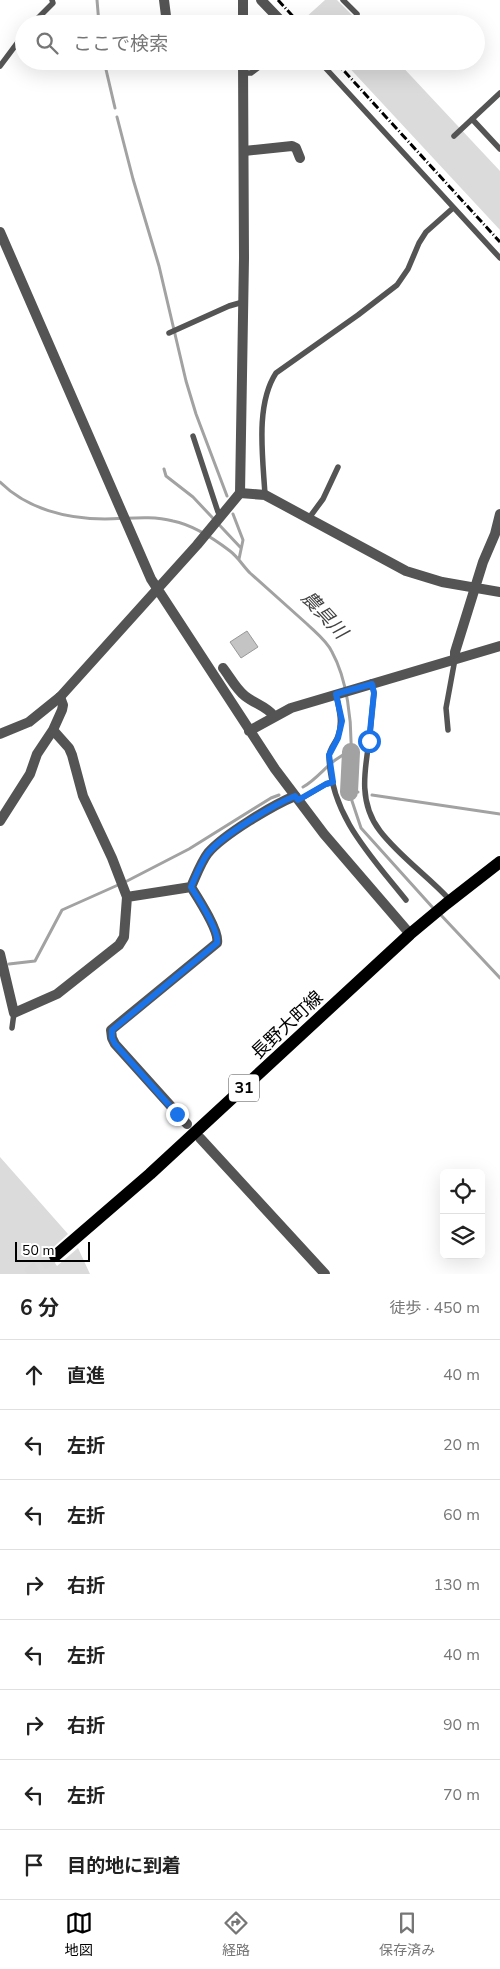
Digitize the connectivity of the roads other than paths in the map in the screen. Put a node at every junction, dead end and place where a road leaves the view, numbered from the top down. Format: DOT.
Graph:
graph roads {
  1 [pos="52,0"];
  2 [pos="164,0"];
  3 [pos="243,0"];
  4 [pos="261,0"];
  5 [pos="343,0"];
  6 [pos="357,14"];
  7 [pos="41,15"];
  8 [pos="166,15"];
  9 [pos="243,15"];
  10 [pos="275,15"];
  11 [pos="15,46"];
  12 [pos="0,66"];
  13 [pos="256,70"];
  14 [pos="327,70"];
  15 [pos="243,73"];
  16 [pos="500,93"];
  17 [pos="472,119"];
  18 [pos="454,136"];
  19 [pos="500,149"];
  20 [pos="244,152"];
  21 [pos="300,158"];
  22 [pos="453,208"];
  23 [pos="0,232"];
  24 [pos="500,258"];
  25 [pos="243,302"];
  26 [pos="169,333"];
  27 [pos="194,436"];
  28 [pos="338,466"];
  29 [pos="240,493"];
  30 [pos="265,494"];
  31 [pos="500,514"];
  32 [pos="220,517"];
  33 [pos="309,518"];
  34 [pos="475,588"];
  35 [pos="157,590"];
  36 [pos="500,592"];
  37 [pos="500,646"];
  38 [pos="455,659"];
  39 [pos="223,668"];
  40 [pos="369,685"];
  41 [pos="339,694"];
  42 [pos="60,697"];
  43 [pos="274,716"];
  44 [pos="53,730"];
  45 [pos="448,730"];
  46 [pos="249,731"];
  47 [pos="0,734"];
  48 [pos="333,782"];
  49 [pos="297,798"];
  50 [pos="0,821"];
  51 [pos="500,862"];
  52 [pos="191,887"];
  53 [pos="128,897"];
  54 [pos="406,900"];
  55 [pos="448,902"];
  56 [pos="410,934"];
  57 [pos="0,954"];
  58 [pos="14,1013"];
  59 [pos="12,1028"];
  60 [pos="187,1124"];
  61 [pos="200,1138"];
  62 [pos="55,1256"];
  63 [pos="325,1274"];
  1 -- 7 [label="lane"];
  2 -- 8 [label="street"];
  3 -- 9 [label="street"];
  4 -- 10 [label="street"];
  5 -- 6 [label="lane"];
  11 -- 12 [label="lane"];
  13 -- 15 [label="lane"];
  14 -- 22 [label="lane"];
  15 -- 20 [label="street"];
  16 -- 17 [label="lane"];
  17 -- 18 [label="lane"];
  17 -- 19 [label="lane"];
  20 -- 21 [label="street"];
  20 -- 25 [label="street"];
  22 -- 24 [label="lane"];
  22 -- 30 [label="lane"];
  23 -- 35 [label="street"];
  25 -- 26 [label="lane"];
  25 -- 29 [label="street"];
  27 -- 32 [label="lane"];
  28 -- 33 [label="lane"];
  29 -- 30 [label="street"];
  29 -- 32 [label="street"];
  30 -- 33 [label="street"];
  31 -- 34 [label="street"];
  32 -- 35 [label="street"];
  33 -- 34 [label="street"];
  34 -- 36 [label="street"];
  34 -- 38 [label="street"];
  35 -- 42 [label="street"];
  35 -- 46 [label="street"];
  37 -- 38 [label="street"];
  38 -- 40 [label="street"];
  38 -- 45 [label="lane"];
  39 -- 43 [label="street"];
  40 -- 41 [label="street"];
  40 -- 55 [label="lane"];
  41 -- 43 [label="street"];
  41 -- 48 [label="lane"];
  42 -- 44 [label="street"];
  42 -- 47 [label="street"];
  43 -- 46 [label="street"];
  44 -- 50 [label="street"];
  44 -- 53 [label="street"];
  46 -- 49 [label="street"];
  48 -- 49 [label="lane"];
  48 -- 54 [label="lane"];
  49 -- 52 [label="street"];
  49 -- 56 [label="street"];
  51 -- 55 [label="main road, 長野大町線 / 31"];
  52 -- 53 [label="street"];
  52 -- 60 [label="street"];
  53 -- 58 [label="street"];
  55 -- 56 [label="main road, 長野大町線 / 31"];
  56 -- 62 [label="main road, 長野大町線 / 31"];
  57 -- 58 [label="street"];
  58 -- 59 [label="lane"];
  61 -- 63 [label="street"];
}
